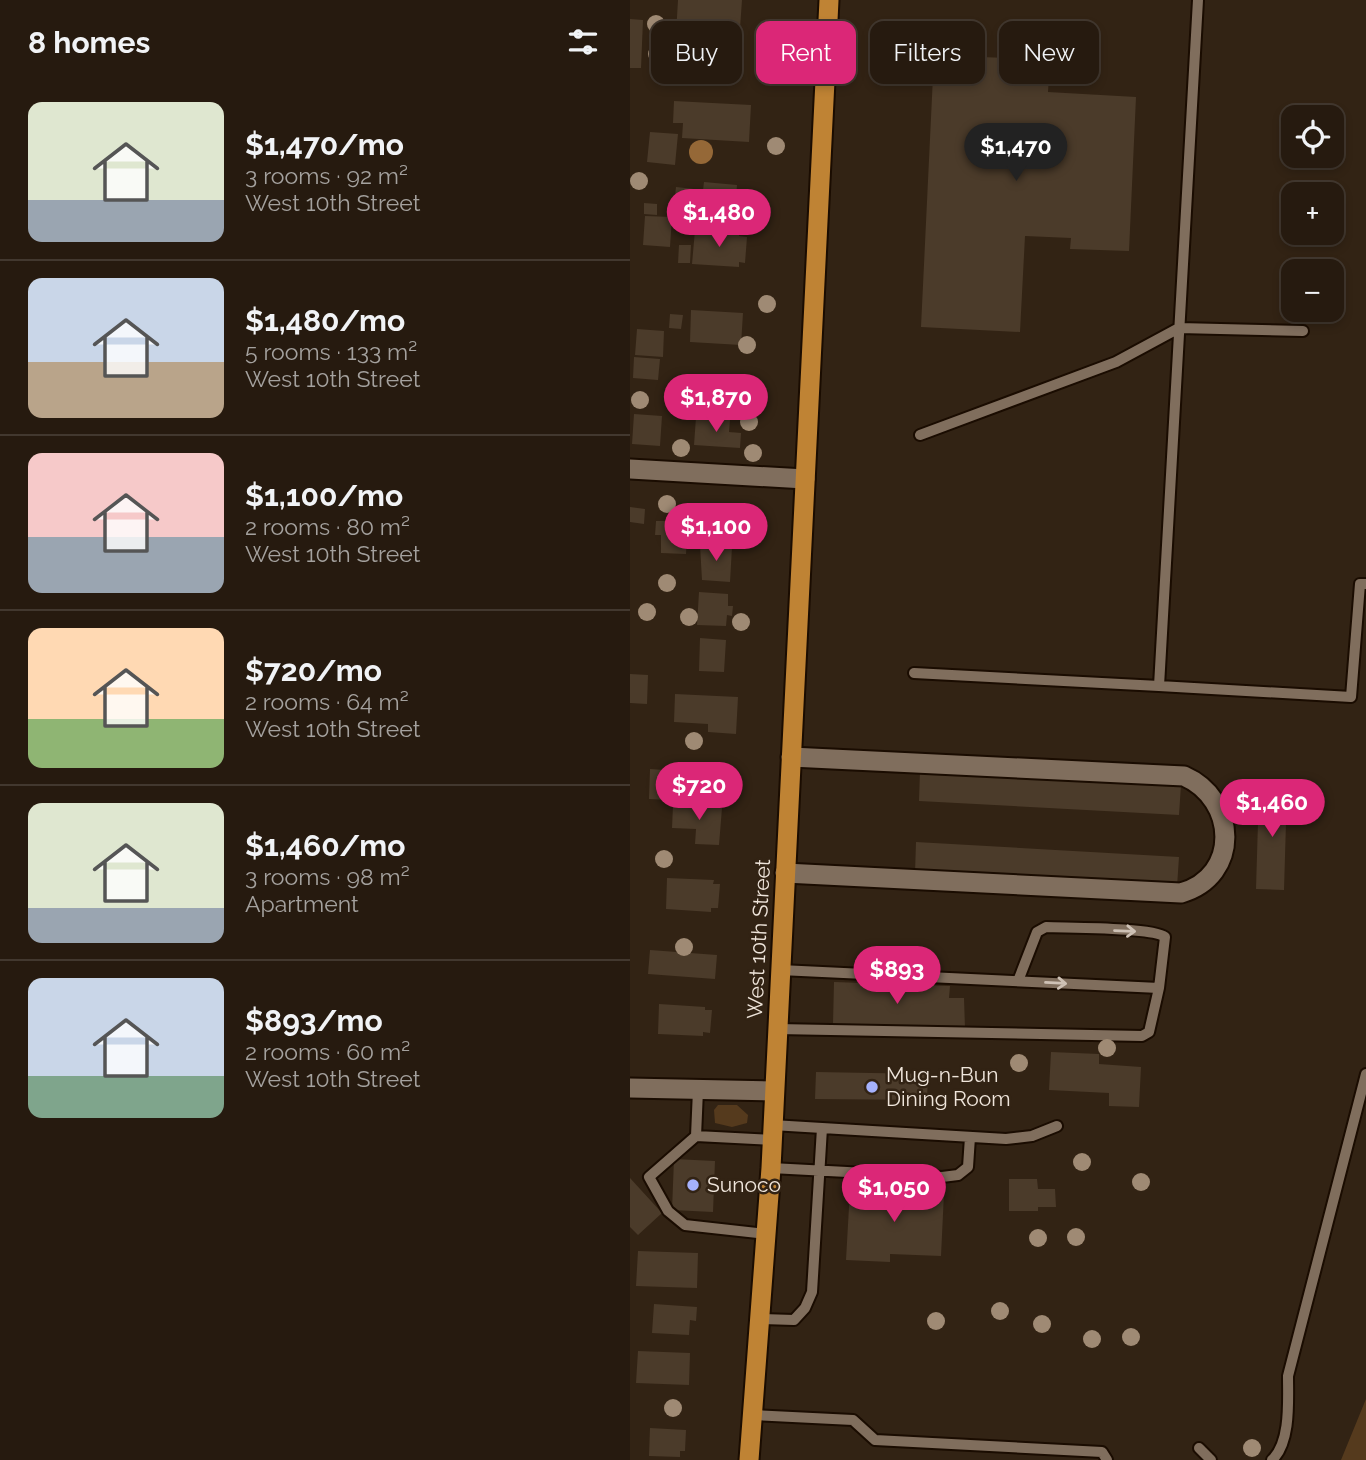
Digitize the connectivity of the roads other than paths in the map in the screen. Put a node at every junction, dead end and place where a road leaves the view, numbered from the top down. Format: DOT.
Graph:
graph roads {
  1 [pos="829,0"];
  2 [pos="1198,0"];
  3 [pos="1179,328"];
  4 [pos="1303,331"];
  5 [pos="920,435"];
  6 [pos="630,469"];
  7 [pos="805,479"];
  8 [pos="1366,584"];
  9 [pos="914,673"];
  10 [pos="1159,686"];
  11 [pos="791,757"];
  12 [pos="785,873"];
  13 [pos="780,970"];
  14 [pos="1018,981"];
  15 [pos="1159,988"];
  16 [pos="777,1029"];
  17 [pos="1366,1074"];
  18 [pos="630,1088"];
  19 [pos="698,1090"];
  20 [pos="774,1091"];
  21 [pos="1058,1126"];
  22 [pos="822,1128"];
  23 [pos="772,1132"];
  24 [pos="696,1136"];
  25 [pos="970,1137"];
  26 [pos="771,1168"];
  27 [pos="820,1170"];
  28 [pos="766,1234"];
  29 [pos="760,1319"];
  30 [pos="753,1415"];
  31 [pos="1199,1448"];
  32 [pos="749,1460"];
  33 [pos="1107,1460"];
  34 [pos="1211,1460"];
  35 [pos="1272,1460"];
  1 -- 7 [label="main road, West 10th Street"];
  2 -- 3 [label="lane"];
  3 -- 4 [label="lane"];
  3 -- 5 [label="lane"];
  3 -- 10 [label="lane"];
  6 -- 7 [label="street"];
  7 -- 11 [label="main road, West 10th Street"];
  8 -- 10 [label="lane"];
  9 -- 10 [label="lane"];
  11 -- 12 [label="main road, West 10th Street"];
  11 -- 12 [label="street"];
  12 -- 13 [label="main road, West 10th Street"];
  13 -- 14 [label="lane"];
  13 -- 16 [label="main road, West 10th Street"];
  14 -- 15 [label="lane, one-way"];
  14 -- 15 [label="lane, one-way"];
  15 -- 16 [label="lane"];
  16 -- 20 [label="main road, West 10th Street"];
  17 -- 35 [label="lane"];
  18 -- 19 [label="street"];
  19 -- 20 [label="street"];
  19 -- 24 [label="lane"];
  20 -- 23 [label="main road, West 10th Street"];
  21 -- 25 [label="lane"];
  22 -- 23 [label="lane"];
  22 -- 25 [label="lane"];
  22 -- 27 [label="lane"];
  23 -- 24 [label="lane"];
  23 -- 26 [label="main road, West 10th Street"];
  24 -- 28 [label="lane"];
  25 -- 27 [label="lane"];
  26 -- 27 [label="lane"];
  26 -- 28 [label="main road, West 10th Street"];
  27 -- 29 [label="lane"];
  28 -- 29 [label="main road, West 10th Street"];
  29 -- 30 [label="main road, West 10th Street"];
  30 -- 32 [label="main road, West 10th Street"];
  30 -- 33 [label="lane"];
  31 -- 34 [label="lane"];
}
